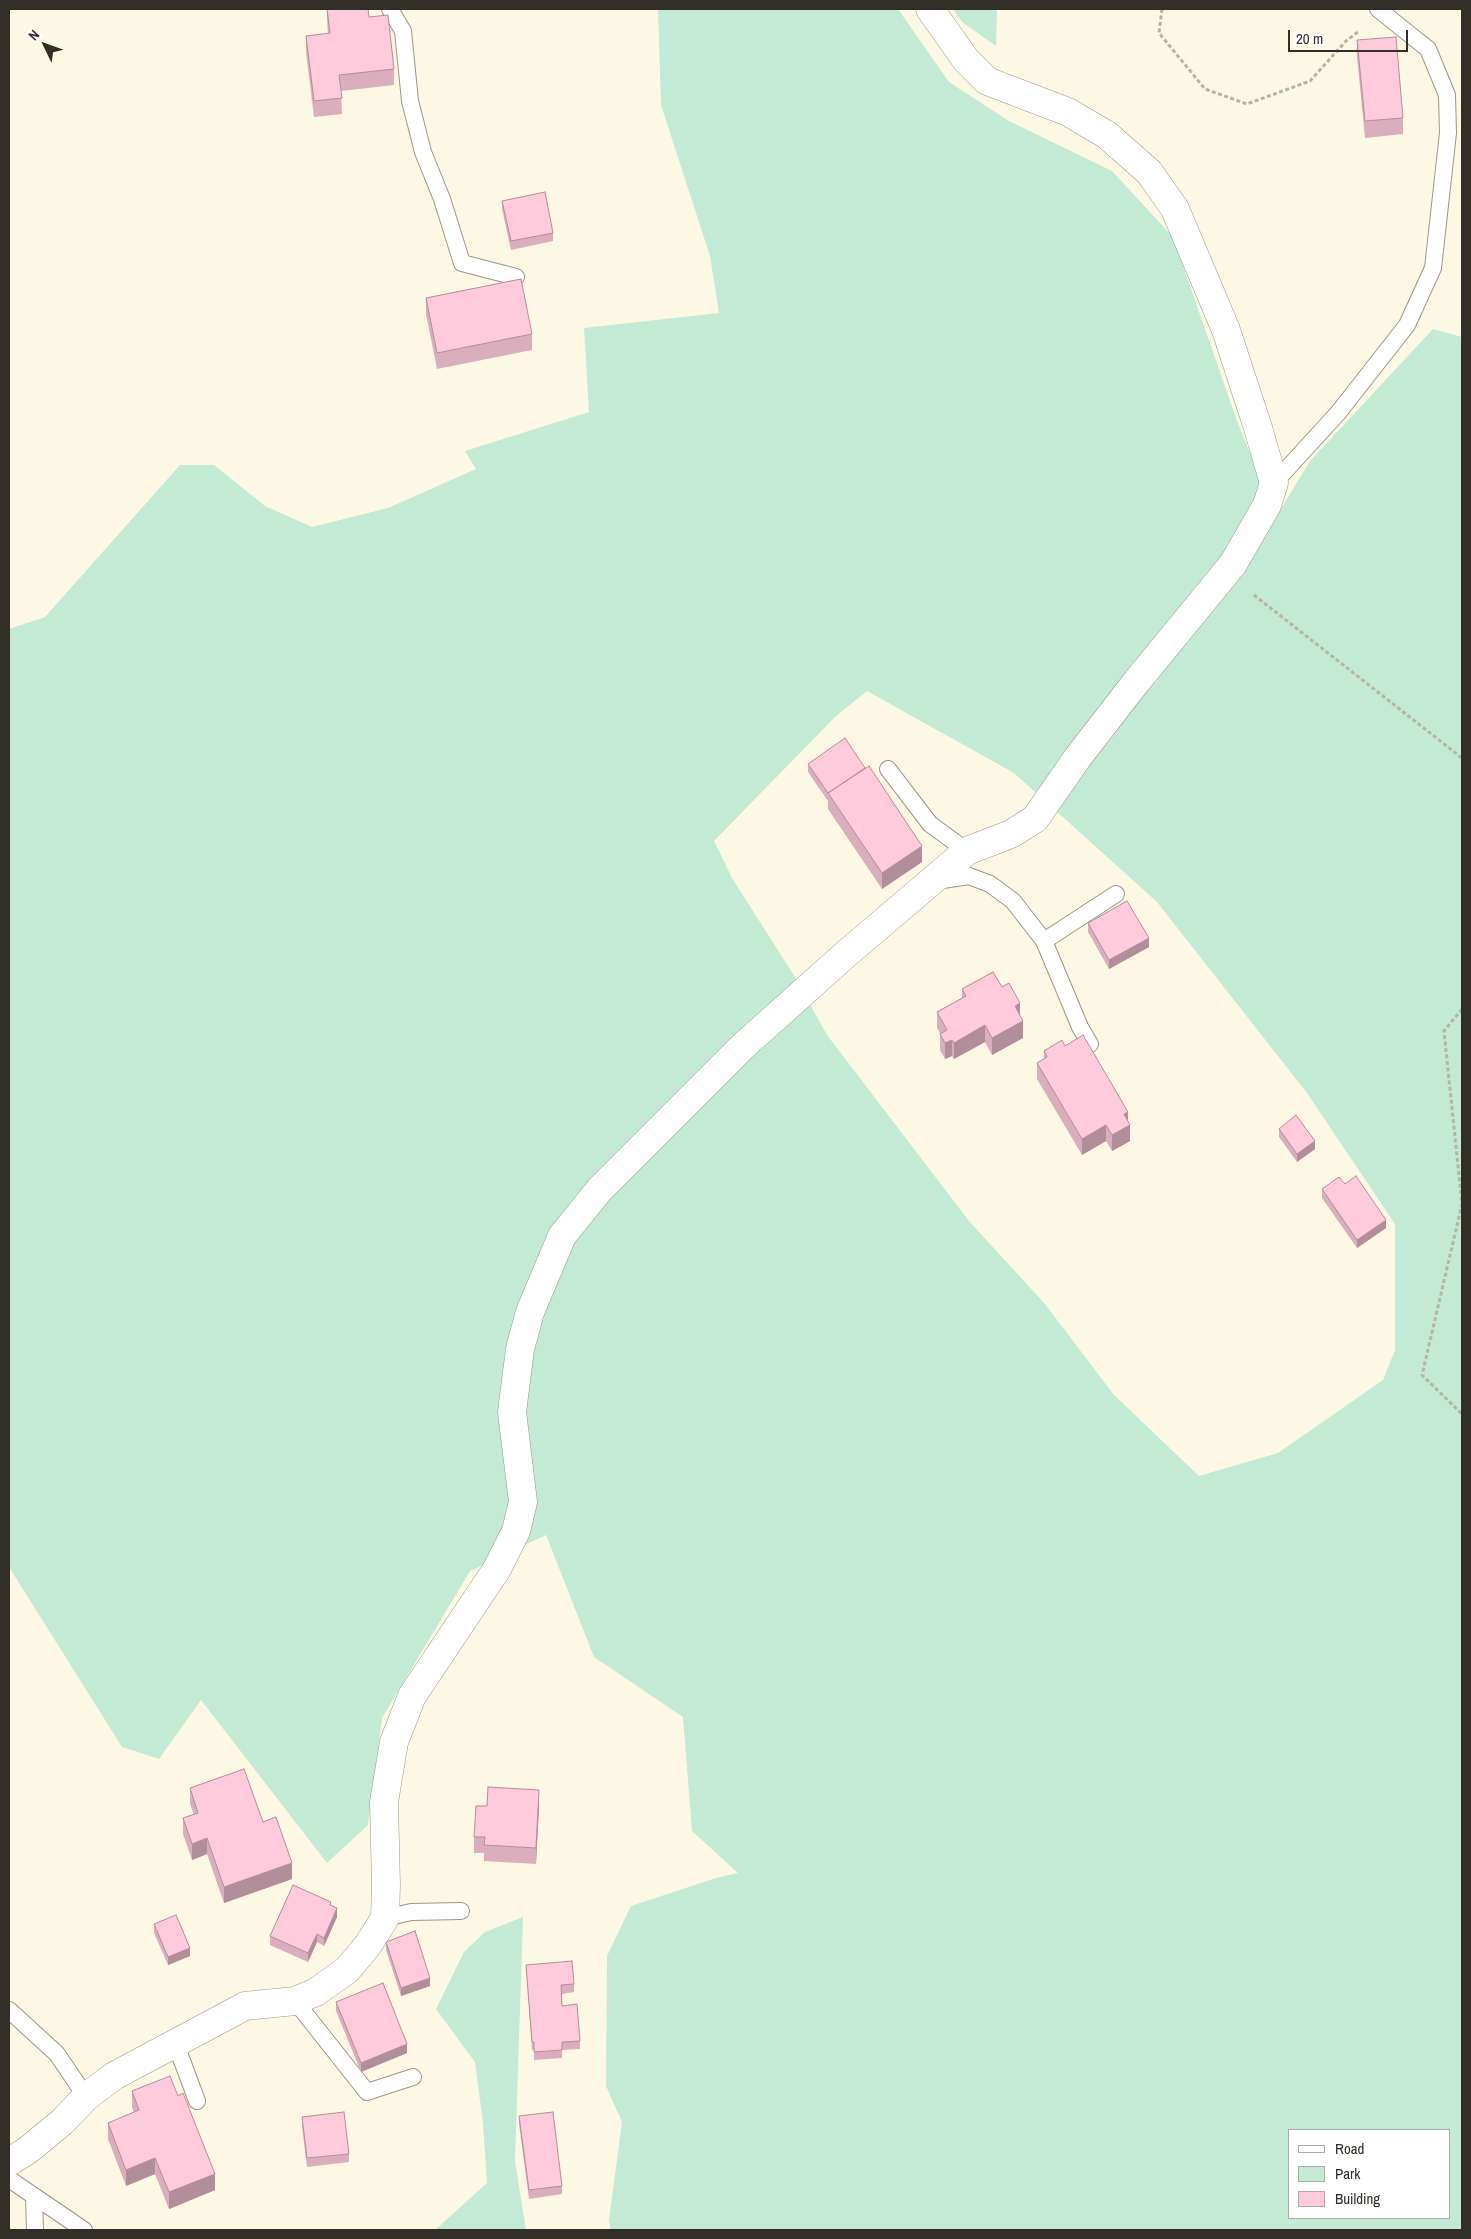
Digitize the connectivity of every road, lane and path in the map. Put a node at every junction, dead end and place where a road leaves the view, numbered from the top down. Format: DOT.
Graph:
graph roads {
  1 [pos="390,9"];
  2 [pos="930,9"];
  3 [pos="1162,9"];
  4 [pos="1380,11"];
  5 [pos="516,277"];
  6 [pos="1274,483"];
  7 [pos="1226,573"];
  8 [pos="1462,758"];
  9 [pos="888,769"];
  10 [pos="967,851"];
  11 [pos="932,882"];
  12 [pos="1116,894"];
  13 [pos="1044,940"];
  14 [pos="1462,1009"];
  15 [pos="1090,1044"];
  16 [pos="1462,1414"];
  17 [pos="461,1911"];
  18 [pos="385,1918"];
  19 [pos="295,2001"];
  20 [pos="9,2010"];
  21 [pos="175,2042"];
  22 [pos="413,2077"];
  23 [pos="86,2097"];
  24 [pos="197,2101"];
  25 [pos="9,2162"];
  26 [pos="9,2179"];
  27 [pos="34,2196"];
  28 [pos="35,2230"];
  29 [pos="84,2230"];
  1 -- 5 [label="lane"];
  2 -- 6 [label="street"];
  3 -- 4 [label="path"];
  4 -- 6 [label="lane"];
  6 -- 7 [label="street"];
  7 -- 8 [label="path"];
  7 -- 10 [label="street"];
  9 -- 10 [label="lane"];
  10 -- 11 [label="street"];
  11 -- 13 [label="lane"];
  11 -- 18 [label="street"];
  12 -- 13 [label="lane"];
  13 -- 15 [label="lane"];
  14 -- 16 [label="path"];
  17 -- 18 [label="lane"];
  18 -- 19 [label="street"];
  19 -- 21 [label="street"];
  19 -- 22 [label="lane"];
  20 -- 23 [label="lane"];
  21 -- 23 [label="street"];
  21 -- 24 [label="lane"];
  23 -- 25 [label="street"];
  26 -- 27 [label="lane"];
  27 -- 28 [label="lane"];
  27 -- 29 [label="lane"];
}
